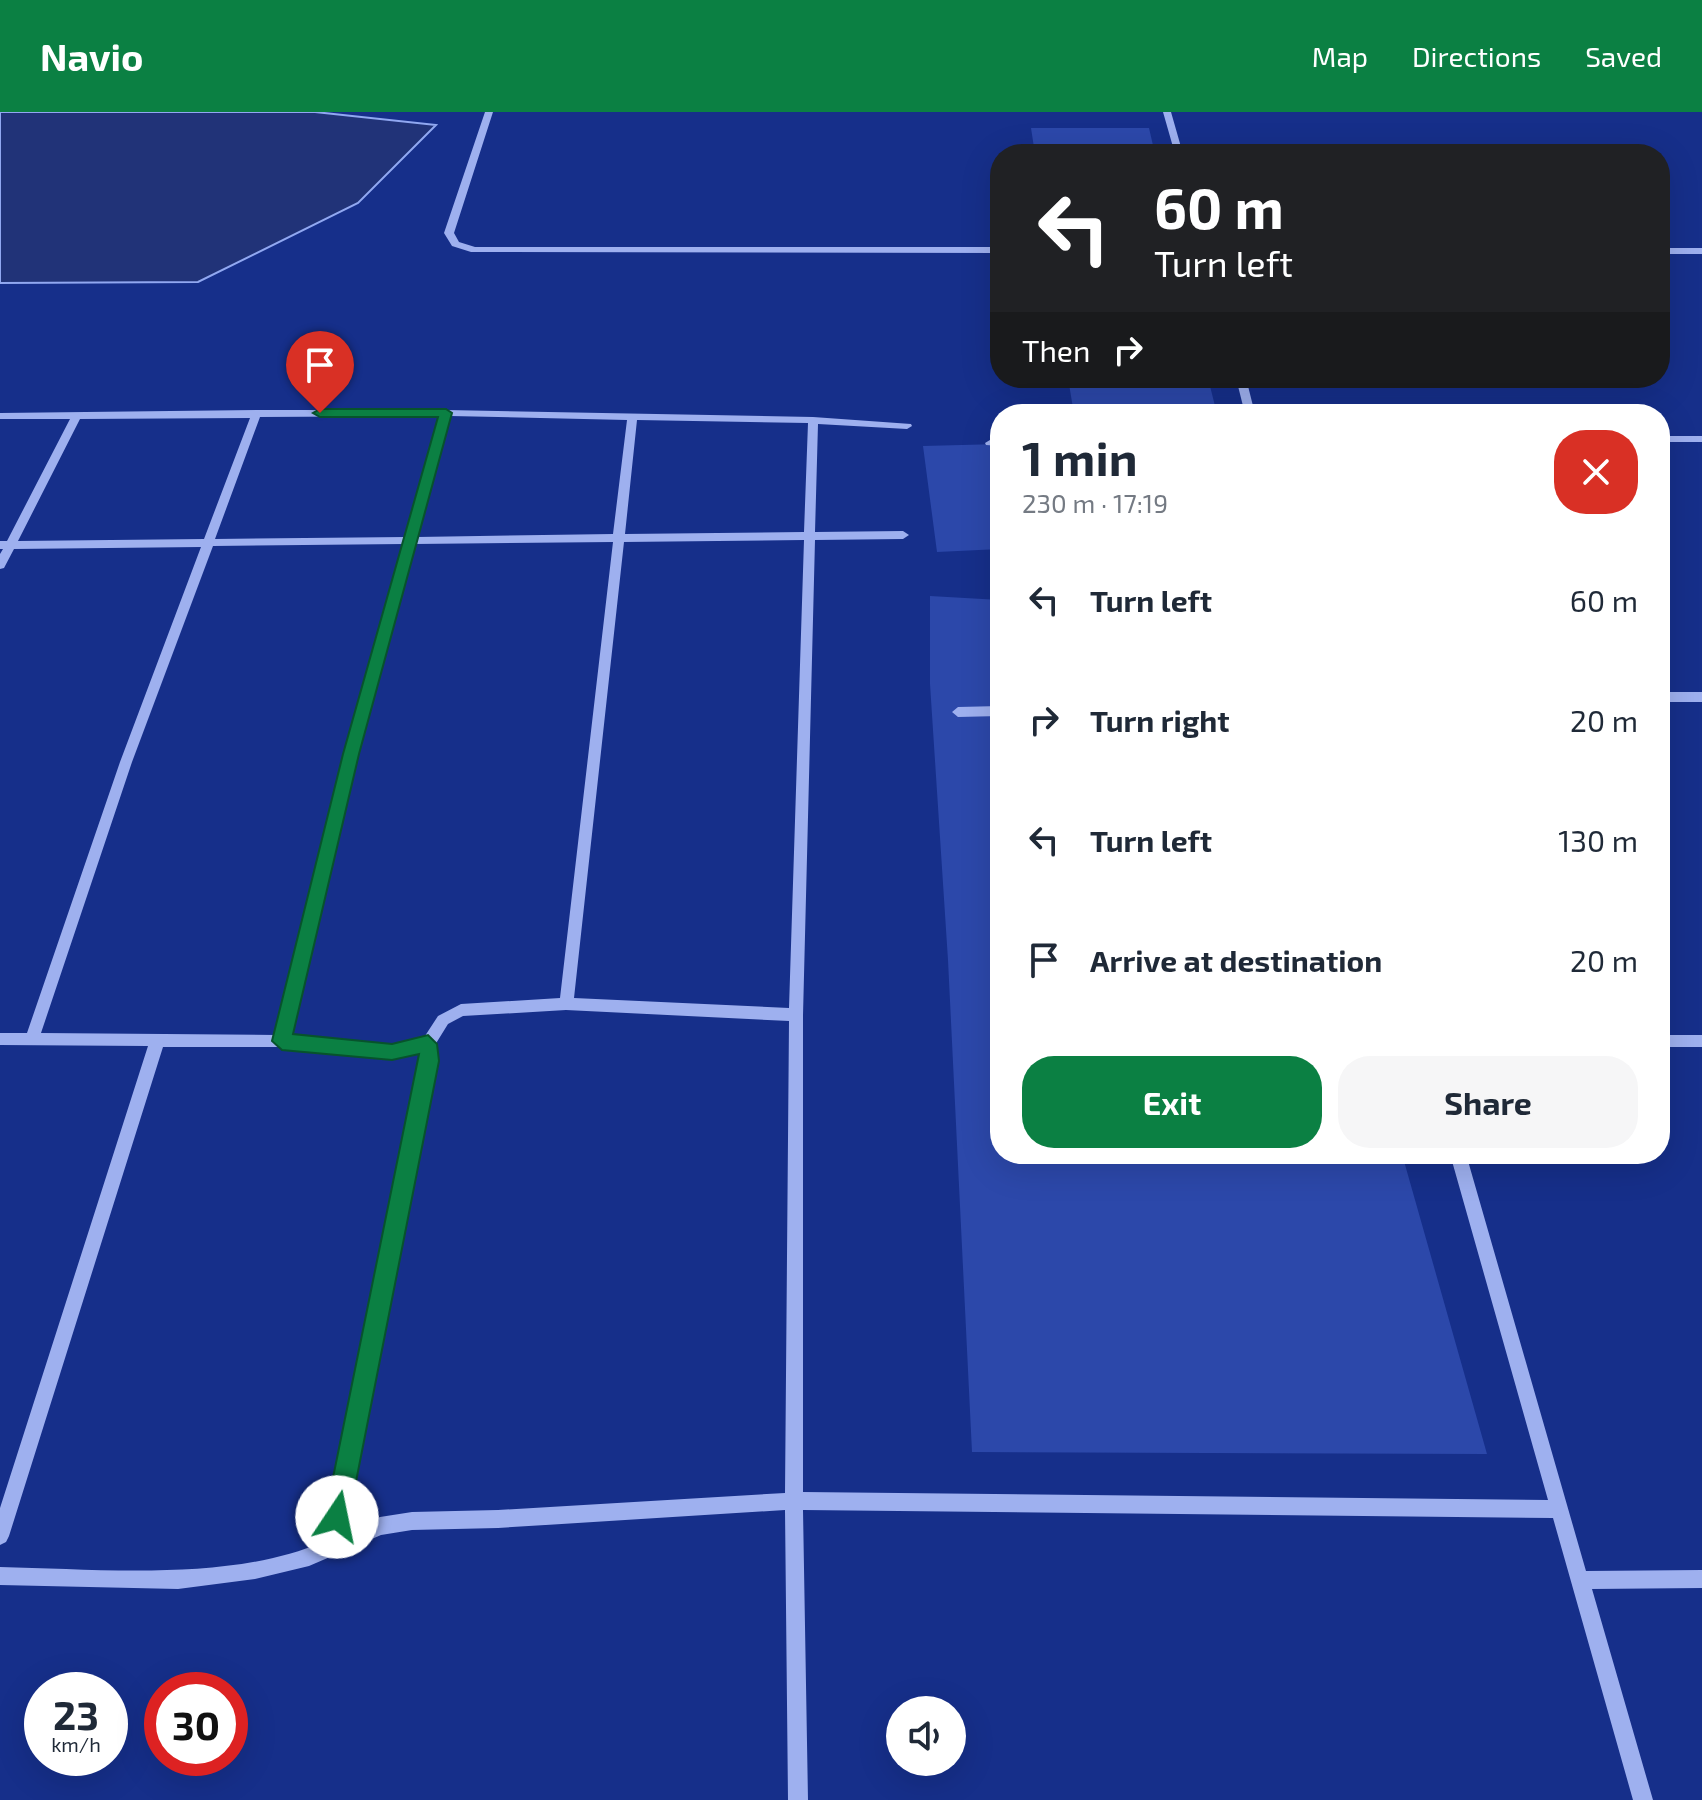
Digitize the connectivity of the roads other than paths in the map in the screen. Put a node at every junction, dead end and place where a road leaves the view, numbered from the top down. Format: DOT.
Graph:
graph roads {
  1 [pos="489,112"];
  2 [pos="1167,112"];
  3 [pos="1176,144"];
  4 [pos="990,250"];
  5 [pos="1670,251"];
  6 [pos="1702,251"];
  7 [pos="257,413"];
  8 [pos="446,413"];
  9 [pos="77,415"];
  10 [pos="0,416"];
  11 [pos="632,419"];
  12 [pos="813,420"];
  13 [pos="907,426"];
  14 [pos="1670,439"];
  15 [pos="1702,439"];
  16 [pos="903,535"];
  17 [pos="809,536"];
  18 [pos="618,538"];
  19 [pos="410,541"];
  20 [pos="211,542"];
  21 [pos="5,545"];
  22 [pos="0,565"];
  23 [pos="1670,697"];
  24 [pos="1702,697"];
  25 [pos="990,711"];
  26 [pos="958,712"];
  27 [pos="566,1004"];
  28 [pos="796,1015"];
  29 [pos="0,1039"];
  30 [pos="32,1039"];
  31 [pos="157,1041"];
  32 [pos="282,1041"];
  33 [pos="1670,1041"];
  34 [pos="1702,1041"];
  35 [pos="428,1044"];
  36 [pos="1461,1164"];
  37 [pos="794,1501"];
  38 [pos="1559,1509"];
  39 [pos="0,1536"];
  40 [pos="331,1547"];
  41 [pos="0,1576"];
  42 [pos="1702,1579"];
  43 [pos="1579,1580"];
  44 [pos="798,1800"];
  45 [pos="1643,1800"];
  1 -- 4 [label="street"];
  2 -- 3 [label="street"];
  5 -- 6 [label="street"];
  7 -- 8 [label="street"];
  7 -- 9 [label="street"];
  7 -- 20 [label="street"];
  8 -- 11 [label="street"];
  8 -- 19 [label="street"];
  9 -- 10 [label="street"];
  9 -- 21 [label="street"];
  11 -- 12 [label="street"];
  11 -- 18 [label="street"];
  12 -- 13 [label="street"];
  12 -- 17 [label="street"];
  14 -- 15 [label="street"];
  16 -- 17 [label="street"];
  17 -- 18 [label="street"];
  17 -- 28 [label="street"];
  18 -- 19 [label="street"];
  18 -- 27 [label="street"];
  19 -- 20 [label="street"];
  19 -- 32 [label="street"];
  20 -- 21 [label="street"];
  20 -- 30 [label="street"];
  21 -- 22 [label="street"];
  23 -- 24 [label="street"];
  25 -- 26 [label="street"];
  27 -- 28 [label="street"];
  27 -- 35 [label="street"];
  28 -- 37 [label="street"];
  29 -- 30 [label="street"];
  30 -- 31 [label="street"];
  31 -- 32 [label="street"];
  31 -- 39 [label="street"];
  32 -- 35 [label="street"];
  33 -- 34 [label="street"];
  35 -- 40 [label="street"];
  36 -- 38 [label="street"];
  37 -- 38 [label="street"];
  37 -- 40 [label="street"];
  37 -- 44 [label="street"];
  38 -- 43 [label="street"];
  40 -- 41 [label="street"];
  42 -- 43 [label="street"];
  43 -- 45 [label="street"];
}
